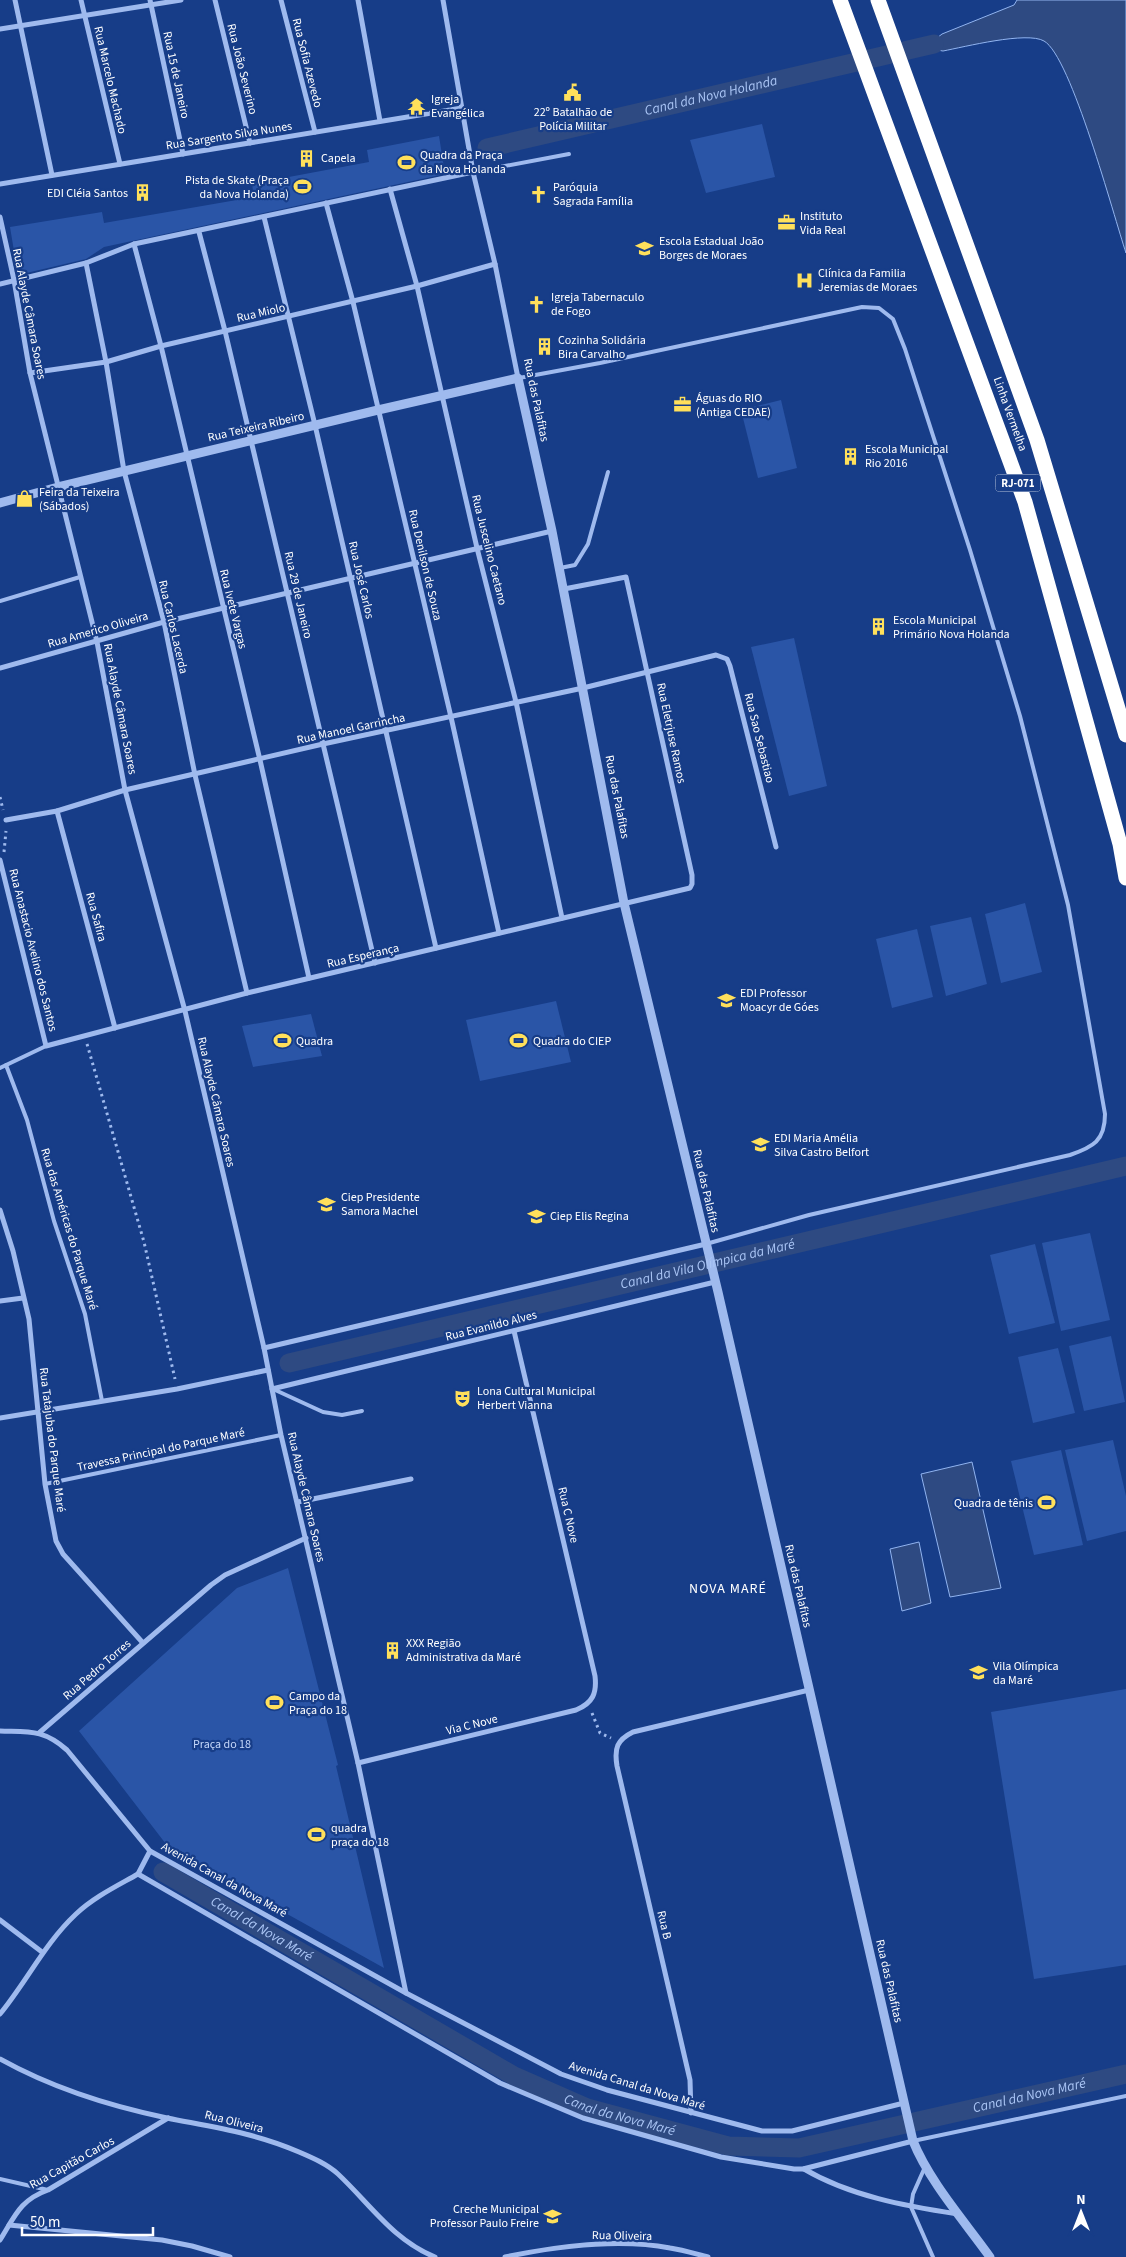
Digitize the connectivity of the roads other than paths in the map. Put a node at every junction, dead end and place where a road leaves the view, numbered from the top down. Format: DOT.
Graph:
graph roads {
  1 [pos="15,0"];
  2 [pos="81,0"];
  3 [pos="181,0"];
  4 [pos="215,0"];
  5 [pos="281,0"];
  6 [pos="358,0"];
  7 [pos="443,0"];
  8 [pos="836,0"];
  9 [pos="840,0"];
  10 [pos="878,0"];
  11 [pos="150,2"];
  12 [pos="85,16"];
  13 [pos="22,26"];
  14 [pos="850,26"];
  15 [pos="0,29"];
  16 [pos="462,108"];
  17 [pos="380,121"];
  18 [pos="315,132"];
  19 [pos="250,142"];
  20 [pos="183,154"];
  21 [pos="569,154"];
  22 [pos="120,164"];
  23 [pos="473,172"];
  24 [pos="52,175"];
  25 [pos="0,184"];
  26 [pos="390,189"];
  27 [pos="326,203"];
  28 [pos="264,217"];
  29 [pos="0,218"];
  30 [pos="199,232"];
  31 [pos="134,244"];
  32 [pos="86,263"];
  33 [pos="495,264"];
  34 [pos="14,280"];
  35 [pos="0,284"];
  36 [pos="417,286"];
  37 [pos="353,302"];
  38 [pos="290,316"];
  39 [pos="226,331"];
  40 [pos="161,346"];
  41 [pos="106,362"];
  42 [pos="30,373"];
  43 [pos="518,378"];
  44 [pos="441,395"];
  45 [pos="378,410"];
  46 [pos="315,425"];
  47 [pos="252,441"];
  48 [pos="187,456"];
  49 [pos="124,471"];
  50 [pos="608,472"];
  51 [pos="58,487"];
  52 [pos="0,503"];
  53 [pos="552,530"];
  54 [pos="478,548"];
  55 [pos="414,563"];
  56 [pos="560,568"];
  57 [pos="80,577"];
  58 [pos="350,578"];
  59 [pos="564,589"];
  60 [pos="287,594"];
  61 [pos="0,601"];
  62 [pos="222,609"];
  63 [pos="164,622"];
  64 [pos="97,642"];
  65 [pos="701,658"];
  66 [pos="0,668"];
  67 [pos="647,673"];
  68 [pos="583,688"];
  69 [pos="516,702"];
  70 [pos="451,717"];
  71 [pos="387,731"];
  72 [pos="1126,735"];
  73 [pos="323,744"];
  74 [pos="260,760"];
  75 [pos="194,775"];
  76 [pos="125,790"];
  77 [pos="57,811"];
  78 [pos="6,820"];
  79 [pos="776,848"];
  80 [pos="0,860"];
  81 [pos="1126,878"];
  82 [pos="686,889"];
  83 [pos="624,903"];
  84 [pos="562,918"];
  85 [pos="499,933"];
  86 [pos="436,948"];
  87 [pos="375,963"];
  88 [pos="309,978"];
  89 [pos="247,993"];
  90 [pos="185,1011"];
  91 [pos="115,1028"];
  92 [pos="46,1046"];
  93 [pos="6,1065"];
  94 [pos="0,1068"];
  95 [pos="0,1210"];
  96 [pos="707,1247"];
  97 [pos="715,1282"];
  98 [pos="23,1298"];
  99 [pos="0,1301"];
  100 [pos="514,1331"];
  101 [pos="264,1348"];
  102 [pos="268,1370"];
  103 [pos="272,1389"];
  104 [pos="102,1401"];
  105 [pos="362,1411"];
  106 [pos="37,1413"];
  107 [pos="0,1418"];
  108 [pos="281,1435"];
  109 [pos="411,1479"];
  110 [pos="45,1484"];
  111 [pos="298,1502"];
  112 [pos="306,1538"];
  113 [pos="144,1643"];
  114 [pos="809,1690"];
  115 [pos="588,1703"];
  116 [pos="0,1731"];
  117 [pos="39,1733"];
  118 [pos="358,1762"];
  119 [pos="150,1851"];
  120 [pos="138,1874"];
  121 [pos="0,1920"];
  122 [pos="42,1952"];
  123 [pos="406,1993"];
  124 [pos="0,2014"];
  125 [pos="0,2059"];
  126 [pos="1126,2096"];
  127 [pos="905,2107"];
  128 [pos="691,2113"];
  129 [pos="168,2118"];
  130 [pos="913,2141"];
  131 [pos="926,2166"];
  132 [pos="803,2168"];
  133 [pos="0,2179"];
  134 [pos="48,2190"];
  135 [pos="911,2207"];
  136 [pos="958,2214"];
  137 [pos="10,2224"];
  138 [pos="0,2240"];
  139 [pos="230,2257"];
  140 [pos="435,2257"];
  141 [pos="505,2257"];
  142 [pos="708,2257"];
  143 [pos="933,2257"];
  144 [pos="990,2257"];
  1 -- 13 [label="street"];
  2 -- 12 [label="street, Rua Marcelo Machado"];
  3 -- 11 [label="street"];
  4 -- 19 [label="street, Rua João Severino"];
  5 -- 18 [label="street, Rua Sofia Azevedo"];
  6 -- 17 [label="street"];
  7 -- 16 [label="street, Rua das Palafitas"];
  8 -- 14 [label="lane"];
  9 -- 14 [label="highway, Linha Vermelha / RJ-071"];
  10 -- 72 [label="highway, Linha Vermelha / RJ-071"];
  11 -- 12 [label="street"];
  11 -- 20 [label="street, Rua 15 de Janeiro"];
  12 -- 13 [label="street"];
  12 -- 22 [label="street, Rua Marcelo Machado"];
  13 -- 15 [label="street"];
  13 -- 24 [label="street"];
  14 -- 81 [label="highway, Linha Vermelha / RJ-071"];
  16 -- 17 [label="street, Rua Sargento Silva Nunes"];
  16 -- 23 [label="street, Rua das Palafitas"];
  17 -- 18 [label="street, Rua Sargento Silva Nunes"];
  18 -- 19 [label="street, Rua Sargento Silva Nunes"];
  19 -- 20 [label="street, Rua Sargento Silva Nunes"];
  20 -- 22 [label="street, Rua Sargento Silva Nunes"];
  21 -- 23 [label="lane"];
  22 -- 24 [label="street, Rua Sargento Silva Nunes"];
  23 -- 26 [label="street"];
  23 -- 33 [label="street, Rua das Palafitas"];
  24 -- 25 [label="street, Rua Sargento Silva Nunes"];
  26 -- 27 [label="street"];
  26 -- 36 [label="street, Rua Juscelino Caetano"];
  27 -- 28 [label="street"];
  27 -- 37 [label="street, Rua Denilson de Souza"];
  28 -- 30 [label="street"];
  28 -- 38 [label="street, Rua José Carlos"];
  29 -- 34 [label="street, Rua Alayde Câmara Soares"];
  30 -- 31 [label="street"];
  30 -- 39 [label="street, Rua 29 de Janeiro"];
  31 -- 32 [label="street"];
  31 -- 40 [label="street, Rua Ivete Vargas"];
  32 -- 34 [label="street"];
  32 -- 41 [label="street, Rua Carlos Lacerda"];
  33 -- 36 [label="street, Rua Miolo"];
  33 -- 43 [label="street, Rua das Palafitas"];
  34 -- 35 [label="street"];
  34 -- 42 [label="street, Rua Alayde Câmara Soares"];
  36 -- 37 [label="street, Rua Miolo"];
  36 -- 44 [label="street, Rua Juscelino Caetano"];
  37 -- 38 [label="street, Rua Miolo"];
  37 -- 45 [label="street, Rua Denilson de Souza"];
  38 -- 39 [label="street, Rua Miolo"];
  38 -- 46 [label="street, Rua José Carlos"];
  39 -- 40 [label="street, Rua Miolo"];
  39 -- 47 [label="street, Rua 29 de Janeiro"];
  40 -- 41 [label="street, Rua Miolo"];
  40 -- 48 [label="street, Rua Ivete Vargas"];
  41 -- 42 [label="street, Rua Miolo"];
  41 -- 49 [label="street, Rua Carlos Lacerda"];
  42 -- 51 [label="street, Rua Alayde Câmara Soares"];
  43 -- 44 [label="street, Rua Teixeira Ribeiro"];
  43 -- 53 [label="street, Rua das Palafitas"];
  43 -- 96 [label="lane"];
  44 -- 45 [label="street, Rua Teixeira Ribeiro"];
  44 -- 54 [label="street, Rua Juscelino Caetano"];
  45 -- 46 [label="street, Rua Teixeira Ribeiro"];
  45 -- 55 [label="street, Rua Denilson de Souza"];
  46 -- 47 [label="street, Rua Teixeira Ribeiro"];
  46 -- 58 [label="street, Rua José Carlos"];
  47 -- 48 [label="street, Rua Teixeira Ribeiro"];
  47 -- 60 [label="street, Rua 29 de Janeiro"];
  48 -- 49 [label="street, Rua Teixeira Ribeiro"];
  48 -- 62 [label="street, Rua Ivete Vargas"];
  49 -- 51 [label="street, Rua Teixeira Ribeiro"];
  49 -- 63 [label="street, Rua Carlos Lacerda"];
  50 -- 56 [label="lane"];
  51 -- 52 [label="street, Rua Teixeira Ribeiro"];
  51 -- 57 [label="street, Rua Alayde Câmara Soares"];
  53 -- 54 [label="street, Rua Americo Oliveira"];
  53 -- 56 [label="street, Rua das Palafitas"];
  54 -- 55 [label="street, Rua Americo Oliveira"];
  54 -- 69 [label="street, Rua Juscelino Caetano"];
  55 -- 58 [label="street, Rua Americo Oliveira"];
  55 -- 70 [label="street, Rua Denilson de Souza"];
  56 -- 59 [label="street, Rua das Palafitas"];
  57 -- 61 [label="lane"];
  57 -- 64 [label="street, Rua Alayde Câmara Soares"];
  58 -- 60 [label="street, Rua Americo Oliveira"];
  58 -- 71 [label="street, Rua José Carlos"];
  59 -- 67 [label="street, Rua Eletrjuse Ramos"];
  59 -- 68 [label="street, Rua das Palafitas"];
  60 -- 62 [label="street, Rua Americo Oliveira"];
  60 -- 73 [label="street, Rua 29 de Janeiro"];
  62 -- 63 [label="street, Rua Americo Oliveira"];
  62 -- 74 [label="street, Rua Ivete Vargas"];
  63 -- 64 [label="street, Rua Americo Oliveira"];
  63 -- 75 [label="street, Rua Carlos Lacerda"];
  64 -- 66 [label="street, Rua Americo Oliveira"];
  64 -- 76 [label="street, Rua Alayde Câmara Soares"];
  65 -- 67 [label="street, Rua Manoel Garrincha"];
  65 -- 79 [label="street, Rua Sao Sebastiao"];
  67 -- 68 [label="street, Rua Manoel Garrincha"];
  67 -- 82 [label="street, Rua Eletrjuse Ramos"];
  68 -- 69 [label="street, Rua Manoel Garrincha"];
  68 -- 83 [label="street, Rua das Palafitas"];
  69 -- 70 [label="street, Rua Manoel Garrincha"];
  69 -- 84 [label="street, Rua Juscelino Caetano"];
  70 -- 71 [label="street, Rua Manoel Garrincha"];
  70 -- 85 [label="street, Rua Denilson de Souza"];
  71 -- 73 [label="street, Rua Manoel Garrincha"];
  71 -- 86 [label="street, Rua José Carlos"];
  73 -- 74 [label="street, Rua Manoel Garrincha"];
  73 -- 87 [label="street, Rua 29 de Janeiro"];
  74 -- 75 [label="street, Rua Manoel Garrincha"];
  74 -- 88 [label="street, Rua Ivete Vargas"];
  75 -- 76 [label="street, Rua Manoel Garrincha"];
  75 -- 89 [label="street, Rua Carlos Lacerda"];
  76 -- 77 [label="street, Rua Manoel Garrincha"];
  76 -- 90 [label="street, Rua Alayde Câmara Soares"];
  77 -- 78 [label="street, Rua Manoel Garrincha"];
  77 -- 91 [label="street, Rua Safira"];
  80 -- 92 [label="street, Rua Anastacio Avelino dos Santos"];
  82 -- 83 [label="street, Rua Esperança"];
  83 -- 84 [label="street, Rua Esperança"];
  83 -- 96 [label="street, Rua das Palafitas"];
  84 -- 85 [label="street, Rua Esperança"];
  85 -- 86 [label="street, Rua Esperança"];
  86 -- 87 [label="street, Rua Esperança"];
  87 -- 88 [label="street, Rua Esperança"];
  88 -- 89 [label="street, Rua Esperança"];
  89 -- 90 [label="street, Rua Esperança"];
  90 -- 91 [label="street, Rua Esperança"];
  90 -- 101 [label="street, Rua Alayde Câmara Soares"];
  91 -- 92 [label="street, Rua Esperança"];
  92 -- 93 [label="lane"];
  93 -- 94 [label="lane"];
  93 -- 104 [label="lane, Rua das Américas do Parque Maré"];
  95 -- 98 [label="street, Rua Tatajuba do Parque Maré"];
  96 -- 97 [label="street, Rua das Palafitas"];
  96 -- 101 [label="street"];
  97 -- 100 [label="street, Rua Evanildo Alves"];
  97 -- 114 [label="street, Rua das Palafitas"];
  98 -- 99 [label="street"];
  98 -- 106 [label="street, Rua Tatajuba do Parque Maré"];
  100 -- 103 [label="street, Rua Evanildo Alves"];
  100 -- 115 [label="street, Rua C Nove"];
  101 -- 102 [label="street, Rua Alayde Câmara Soares"];
  102 -- 103 [label="street, Rua Alayde Câmara Soares"];
  102 -- 104 [label="street"];
  103 -- 105 [label="lane"];
  103 -- 108 [label="street, Rua Alayde Câmara Soares"];
  104 -- 106 [label="street"];
  106 -- 107 [label="street"];
  106 -- 110 [label="street, Rua Tatajuba do Parque Maré"];
  108 -- 110 [label="lane, Travessa Principal do Parque Maré"];
  108 -- 111 [label="street, Rua Alayde Câmara Soares"];
  109 -- 111 [label="street"];
  110 -- 113 [label="street, Rua Tatajuba do Parque Maré"];
  111 -- 112 [label="street, Rua Alayde Câmara Soares"];
  112 -- 113 [label="street, Rua Pedro Torres"];
  112 -- 118 [label="street, Rua Alayde Câmara Soares"];
  113 -- 117 [label="street, Rua Pedro Torres"];
  114 -- 127 [label="street, Rua das Palafitas"];
  114 -- 128 [label="street, Rua B"];
  115 -- 118 [label="street, Via C Nove"];
  116 -- 117 [label="street"];
  117 -- 119 [label="street"];
  118 -- 123 [label="street, Rua Alayde Câmara Soares"];
  119 -- 120 [label="street, Avenida Canal da Nova Maré"];
  119 -- 123 [label="street, Avenida Canal da Nova Maré"];
  120 -- 122 [label="street"];
  120 -- 132 [label="street"];
  121 -- 122 [label="street"];
  122 -- 124 [label="street"];
  123 -- 128 [label="street, Avenida Canal da Nova Maré"];
  125 -- 129 [label="street, Rua Oliveira"];
  126 -- 130 [label="lane"];
  127 -- 128 [label="street, Avenida Canal da Nova Maré"];
  127 -- 130 [label="street, Rua das Palafitas"];
  129 -- 134 [label="street, Rua Capitão Carlos"];
  129 -- 140 [label="street, Rua Oliveira"];
  130 -- 131 [label="street, Rua das Palafitas"];
  130 -- 132 [label="street"];
  131 -- 135 [label="lane"];
  131 -- 136 [label="street, Rua das Palafitas"];
  132 -- 135 [label="street"];
  133 -- 134 [label="lane"];
  134 -- 137 [label="street, Rua Capitão Carlos"];
  135 -- 136 [label="street"];
  135 -- 143 [label="lane"];
  136 -- 144 [label="street, Rua das Palafitas"];
  137 -- 138 [label="street, Rua Capitão Carlos"];
  137 -- 139 [label="street"];
  141 -- 142 [label="street, Rua Oliveira"];
}
